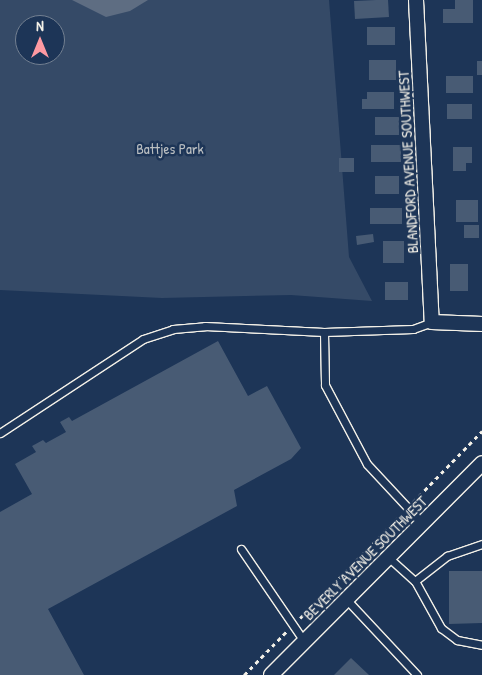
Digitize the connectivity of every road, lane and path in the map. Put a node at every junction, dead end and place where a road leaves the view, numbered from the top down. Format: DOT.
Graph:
graph roads {
  1 [pos="416,0"];
  2 [pos="432,322"];
  3 [pos="482,324"];
  4 [pos="324,332"];
  5 [pos="482,431"];
  6 [pos="0,434"];
  7 [pos="482,463"];
  8 [pos="408,508"];
  9 [pos="422,523"];
  10 [pos="482,544"];
  11 [pos="241,549"];
  12 [pos="388,557"];
  13 [pos="415,581"];
  14 [pos="346,599"];
  15 [pos="293,625"];
  16 [pos="304,641"];
  17 [pos="482,645"];
  18 [pos="244,675"];
  19 [pos="271,675"];
  20 [pos="417,675"];
  1 -- 2 [label="street, BLANDFORD AVENUE SOUTHWEST"];
  2 -- 3 [label="street"];
  2 -- 4 [label="lane"];
  4 -- 6 [label="lane"];
  4 -- 8 [label="lane"];
  5 -- 8 [label="path"];
  7 -- 9 [label="street, BEVERLY AVENUE SOUTHWEST"];
  8 -- 9 [label="lane"];
  8 -- 15 [label="path"];
  9 -- 12 [label="street, BEVERLY AVENUE SOUTHWEST"];
  10 -- 13 [label="lane"];
  11 -- 15 [label="lane"];
  12 -- 13 [label="lane"];
  12 -- 14 [label="street, BEVERLY AVENUE SOUTHWEST"];
  13 -- 17 [label="lane"];
  14 -- 16 [label="street, BEVERLY AVENUE SOUTHWEST"];
  14 -- 20 [label="lane"];
  15 -- 16 [label="lane"];
  15 -- 18 [label="path"];
  16 -- 19 [label="street, BEVERLY AVENUE SOUTHWEST"];
}
